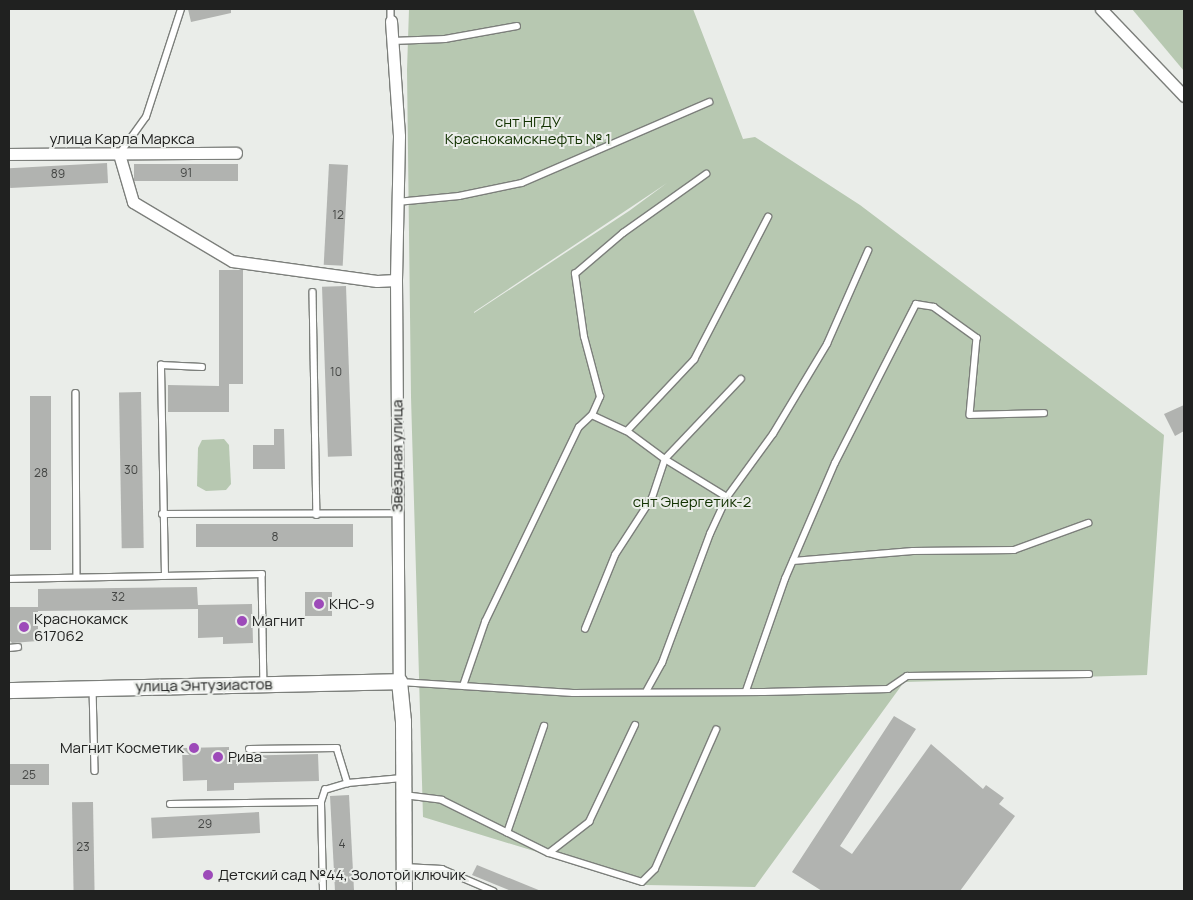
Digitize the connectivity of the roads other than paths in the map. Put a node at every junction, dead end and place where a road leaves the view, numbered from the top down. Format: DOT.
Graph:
graph roads {
  1 [pos="181,9"];
  2 [pos="391,9"];
  3 [pos="1101,9"];
  4 [pos="391,21"];
  5 [pos="517,26"];
  6 [pos="392,41"];
  7 [pos="1184,96"];
  8 [pos="708,102"];
  9 [pos="236,153"];
  10 [pos="9,154"];
  11 [pos="118,154"];
  12 [pos="706,174"];
  13 [pos="397,202"];
  14 [pos="768,217"];
  15 [pos="868,251"];
  16 [pos="396,280"];
  17 [pos="313,292"];
  18 [pos="202,367"];
  19 [pos="741,379"];
  20 [pos="76,393"];
  21 [pos="1044,413"];
  22 [pos="592,415"];
  23 [pos="627,431"];
  24 [pos="665,459"];
  25 [pos="727,497"];
  26 [pos="397,513"];
  27 [pos="162,514"];
  28 [pos="317,514"];
  29 [pos="1088,523"];
  30 [pos="794,561"];
  31 [pos="165,576"];
  32 [pos="77,577"];
  33 [pos="9,579"];
  34 [pos="585,629"];
  35 [pos="18,647"];
  36 [pos="9,648"];
  37 [pos="1089,674"];
  38 [pos="399,681"];
  39 [pos="264,685"];
  40 [pos="463,686"];
  41 [pos="93,687"];
  42 [pos="9,690"];
  43 [pos="647,690"];
  44 [pos="746,691"];
  45 [pos="635,725"];
  46 [pos="544,726"];
  47 [pos="716,730"];
  48 [pos="250,749"];
  49 [pos="95,771"];
  50 [pos="404,778"];
  51 [pos="348,783"];
  52 [pos="404,795"];
  53 [pos="321,802"];
  54 [pos="170,804"];
  55 [pos="507,833"];
  56 [pos="549,853"];
  57 [pos="404,867"];
  58 [pos="323,891"];
  59 [pos="404,891"];
  60 [pos="494,891"];
  1 -- 11 [label="lane"];
  2 -- 4 [label="lane"];
  3 -- 7 [label="street"];
  4 -- 6 [label="street, Звёздная улица"];
  5 -- 6 [label="lane"];
  6 -- 13 [label="street, Звёздная улица"];
  8 -- 13 [label="lane"];
  9 -- 11 [label="street, улица Карла Маркса"];
  10 -- 11 [label="street, улица Карла Маркса"];
  11 -- 16 [label="street"];
  12 -- 22 [label="lane"];
  13 -- 16 [label="street, Звёздная улица"];
  14 -- 23 [label="lane"];
  15 -- 25 [label="lane"];
  16 -- 26 [label="street, Звёздная улица"];
  17 -- 28 [label="lane"];
  18 -- 27 [label="lane"];
  19 -- 24 [label="lane"];
  20 -- 32 [label="lane"];
  21 -- 30 [label="lane"];
  22 -- 23 [label="lane"];
  22 -- 40 [label="lane"];
  23 -- 24 [label="lane"];
  24 -- 25 [label="lane"];
  24 -- 34 [label="lane"];
  25 -- 43 [label="lane"];
  26 -- 28 [label="lane"];
  26 -- 38 [label="street, Звёздная улица"];
  27 -- 28 [label="lane"];
  27 -- 31 [label="lane"];
  29 -- 30 [label="lane"];
  30 -- 44 [label="lane"];
  31 -- 32 [label="lane"];
  31 -- 39 [label="lane"];
  32 -- 33 [label="lane"];
  35 -- 36 [label="lane"];
  37 -- 44 [label="lane"];
  38 -- 39 [label="street, улица Энтузиастов"];
  38 -- 40 [label="lane"];
  38 -- 50 [label="street, Звёздная улица"];
  39 -- 41 [label="street, улица Энтузиастов"];
  40 -- 43 [label="lane"];
  41 -- 42 [label="street, улица Энтузиастов"];
  41 -- 49 [label="lane"];
  43 -- 44 [label="lane"];
  45 -- 56 [label="lane"];
  46 -- 55 [label="lane"];
  47 -- 56 [label="lane"];
  48 -- 51 [label="lane"];
  50 -- 51 [label="lane"];
  50 -- 52 [label="street, Звёздная улица"];
  51 -- 53 [label="lane"];
  52 -- 55 [label="lane"];
  52 -- 57 [label="street, Звёздная улица"];
  53 -- 54 [label="lane"];
  53 -- 58 [label="lane"];
  55 -- 56 [label="lane"];
  57 -- 59 [label="street, Звёздная улица"];
  57 -- 60 [label="lane"];
}
